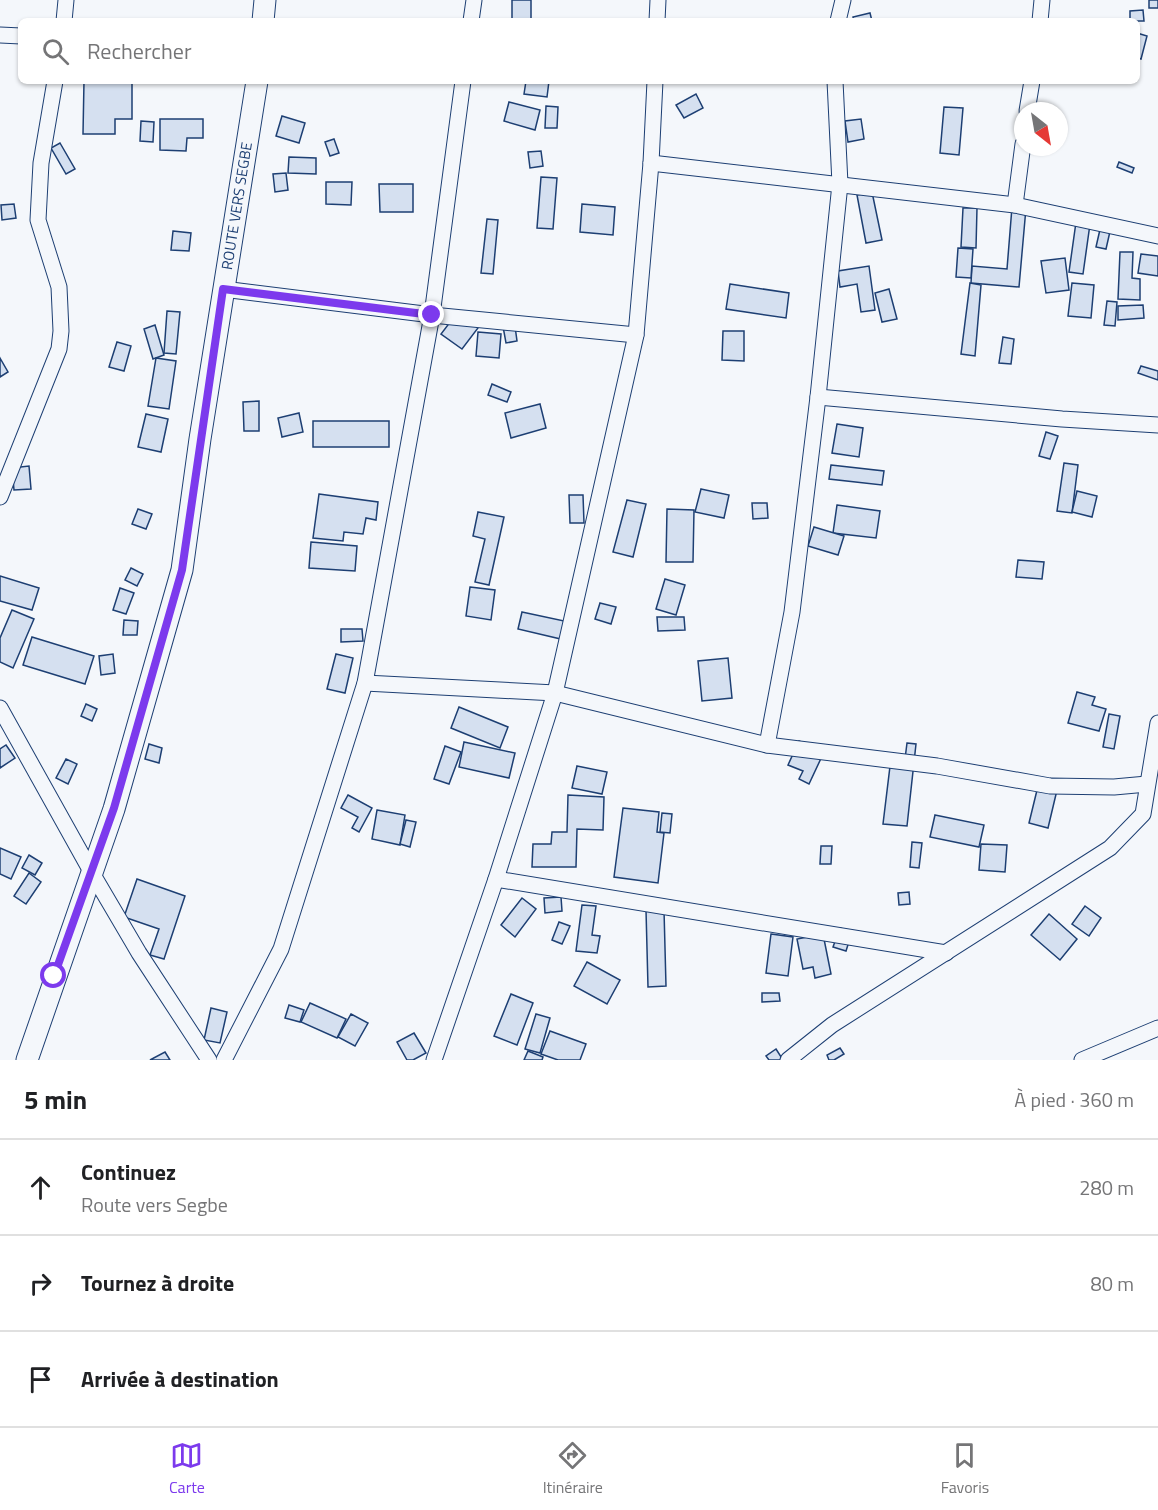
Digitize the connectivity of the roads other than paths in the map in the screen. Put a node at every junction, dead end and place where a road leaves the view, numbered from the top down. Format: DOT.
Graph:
graph roads {
  1 [pos="66,0"];
  2 [pos="265,0"];
  3 [pos="474,0"];
  4 [pos="658,0"];
  5 [pos="843,0"];
  6 [pos="1042,0"];
  7 [pos="64,18"];
  8 [pos="263,18"];
  9 [pos="471,18"];
  10 [pos="657,18"];
  11 [pos="839,18"];
  12 [pos="1040,18"];
  13 [pos="0,35"];
  14 [pos="18,36"];
  15 [pos="54,84"];
  16 [pos="257,84"];
  17 [pos="463,84"];
  18 [pos="655,84"];
  19 [pos="835,84"];
  20 [pos="1032,84"];
  21 [pos="1029,102"];
  22 [pos="1021,156"];
  23 [pos="651,164"];
  24 [pos="840,184"];
  25 [pos="1015,205"];
  26 [pos="1158,236"];
  27 [pos="223,289"];
  28 [pos="432,315"];
  29 [pos="636,334"];
  30 [pos="818,398"];
  31 [pos="1158,425"];
  32 [pos="0,497"];
  33 [pos="365,683"];
  34 [pos="555,693"];
  35 [pos="0,708"];
  36 [pos="1158,723"];
  37 [pos="767,745"];
  38 [pos="1147,784"];
  39 [pos="92,873"];
  40 [pos="496,879"];
  41 [pos="946,953"];
  42 [pos="1158,1028"];
  43 [pos="27,1060"];
  44 [pos="208,1060"];
  45 [pos="224,1060"];
  46 [pos="434,1060"];
  47 [pos="788,1060"];
  48 [pos="1082,1060"];
  1 -- 7 [label="street"];
  2 -- 8 [label="main road"];
  3 -- 9 [label="street"];
  4 -- 10 [label="street"];
  5 -- 11 [label="street"];
  6 -- 12 [label="street"];
  13 -- 14 [label="street"];
  15 -- 32 [label="street"];
  16 -- 27 [label="main road, ROUTE VERS SEGBE"];
  17 -- 28 [label="street"];
  18 -- 23 [label="street"];
  19 -- 24 [label="street"];
  20 -- 21 [label="street"];
  22 -- 25 [label="street"];
  23 -- 24 [label="street"];
  23 -- 29 [label="street"];
  24 -- 25 [label="street"];
  24 -- 30 [label="street"];
  25 -- 26 [label="street"];
  27 -- 28 [label="street"];
  27 -- 39 [label="main road, ROUTE VERS SEGBE"];
  28 -- 29 [label="street"];
  28 -- 33 [label="street"];
  29 -- 34 [label="street"];
  30 -- 31 [label="street"];
  30 -- 37 [label="street"];
  33 -- 34 [label="street"];
  33 -- 45 [label="street"];
  34 -- 37 [label="street"];
  34 -- 40 [label="street"];
  35 -- 39 [label="street"];
  36 -- 38 [label="street"];
  37 -- 38 [label="street"];
  38 -- 41 [label="street"];
  39 -- 43 [label="main road, ROUTE VERS SEGBE"];
  39 -- 44 [label="street"];
  40 -- 41 [label="street"];
  40 -- 46 [label="street"];
  41 -- 47 [label="street"];
  42 -- 48 [label="street"];
}
